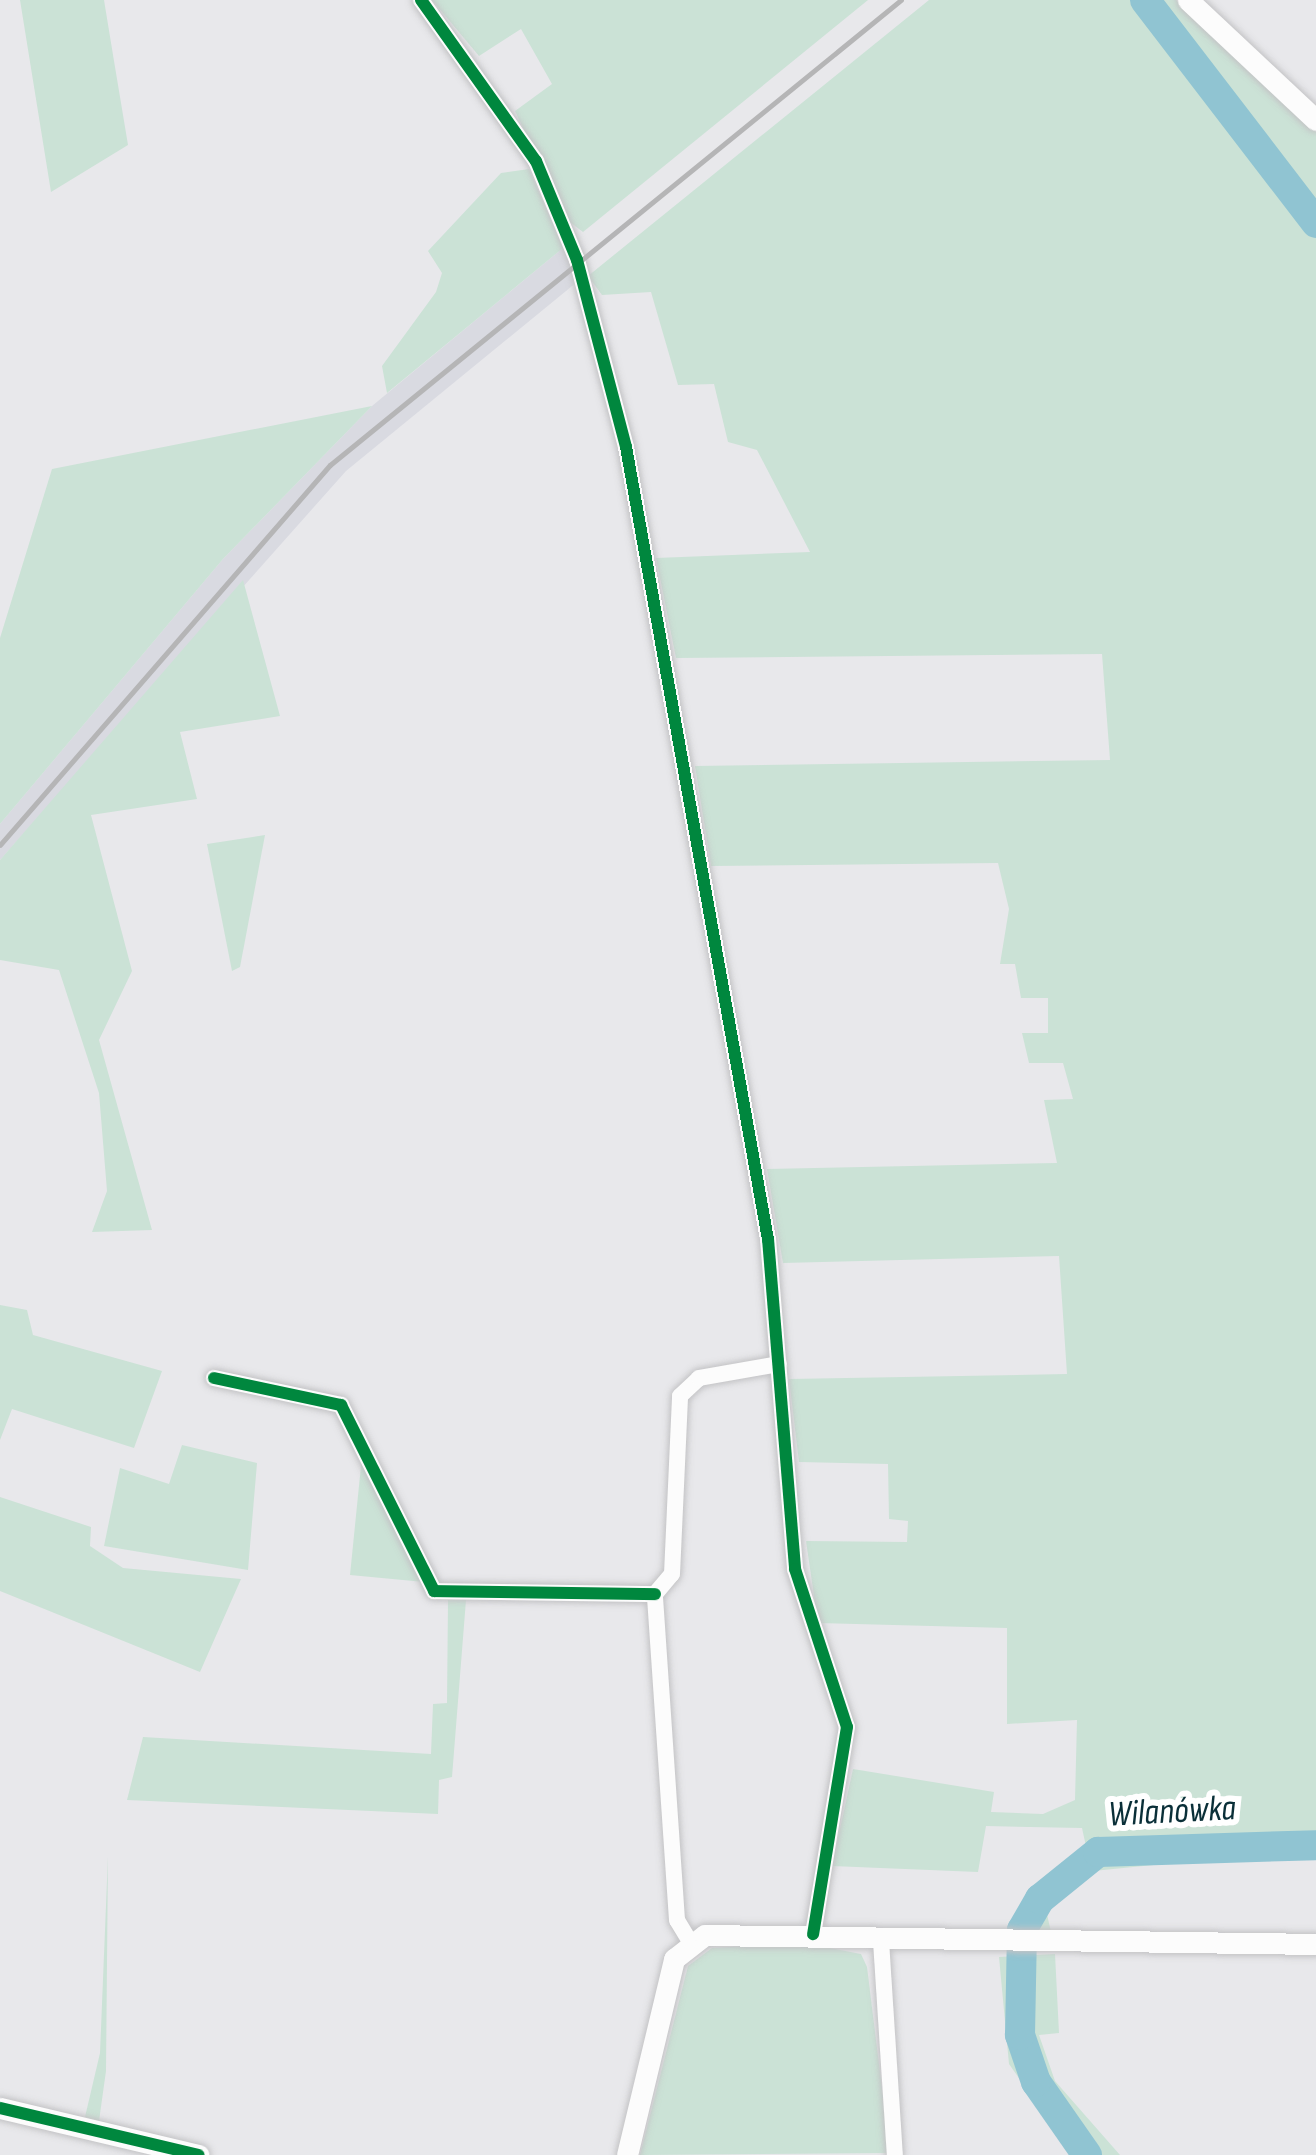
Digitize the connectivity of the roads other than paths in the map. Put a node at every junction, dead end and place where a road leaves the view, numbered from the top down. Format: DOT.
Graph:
graph roads {
  1 [pos="421,0"];
  2 [pos="1188,0"];
  3 [pos="1316,120"];
  4 [pos="779,1364"];
  5 [pos="214,1378"];
  6 [pos="655,1594"];
  7 [pos="813,1934"];
  8 [pos="689,1940"];
  9 [pos="881,1941"];
  10 [pos="1316,1943"];
  11 [pos="0,2108"];
  12 [pos="199,2155"];
  13 [pos="627,2155"];
  14 [pos="895,2155"];
  1 -- 4 [label="street"];
  2 -- 3 [label="street"];
  4 -- 6 [label="street"];
  4 -- 7 [label="street"];
  5 -- 6 [label="street"];
  6 -- 8 [label="street"];
  7 -- 8 [label="street"];
  7 -- 9 [label="street"];
  8 -- 13 [label="street"];
  9 -- 10 [label="street"];
  9 -- 14 [label="street"];
  11 -- 12 [label="street"];
}
